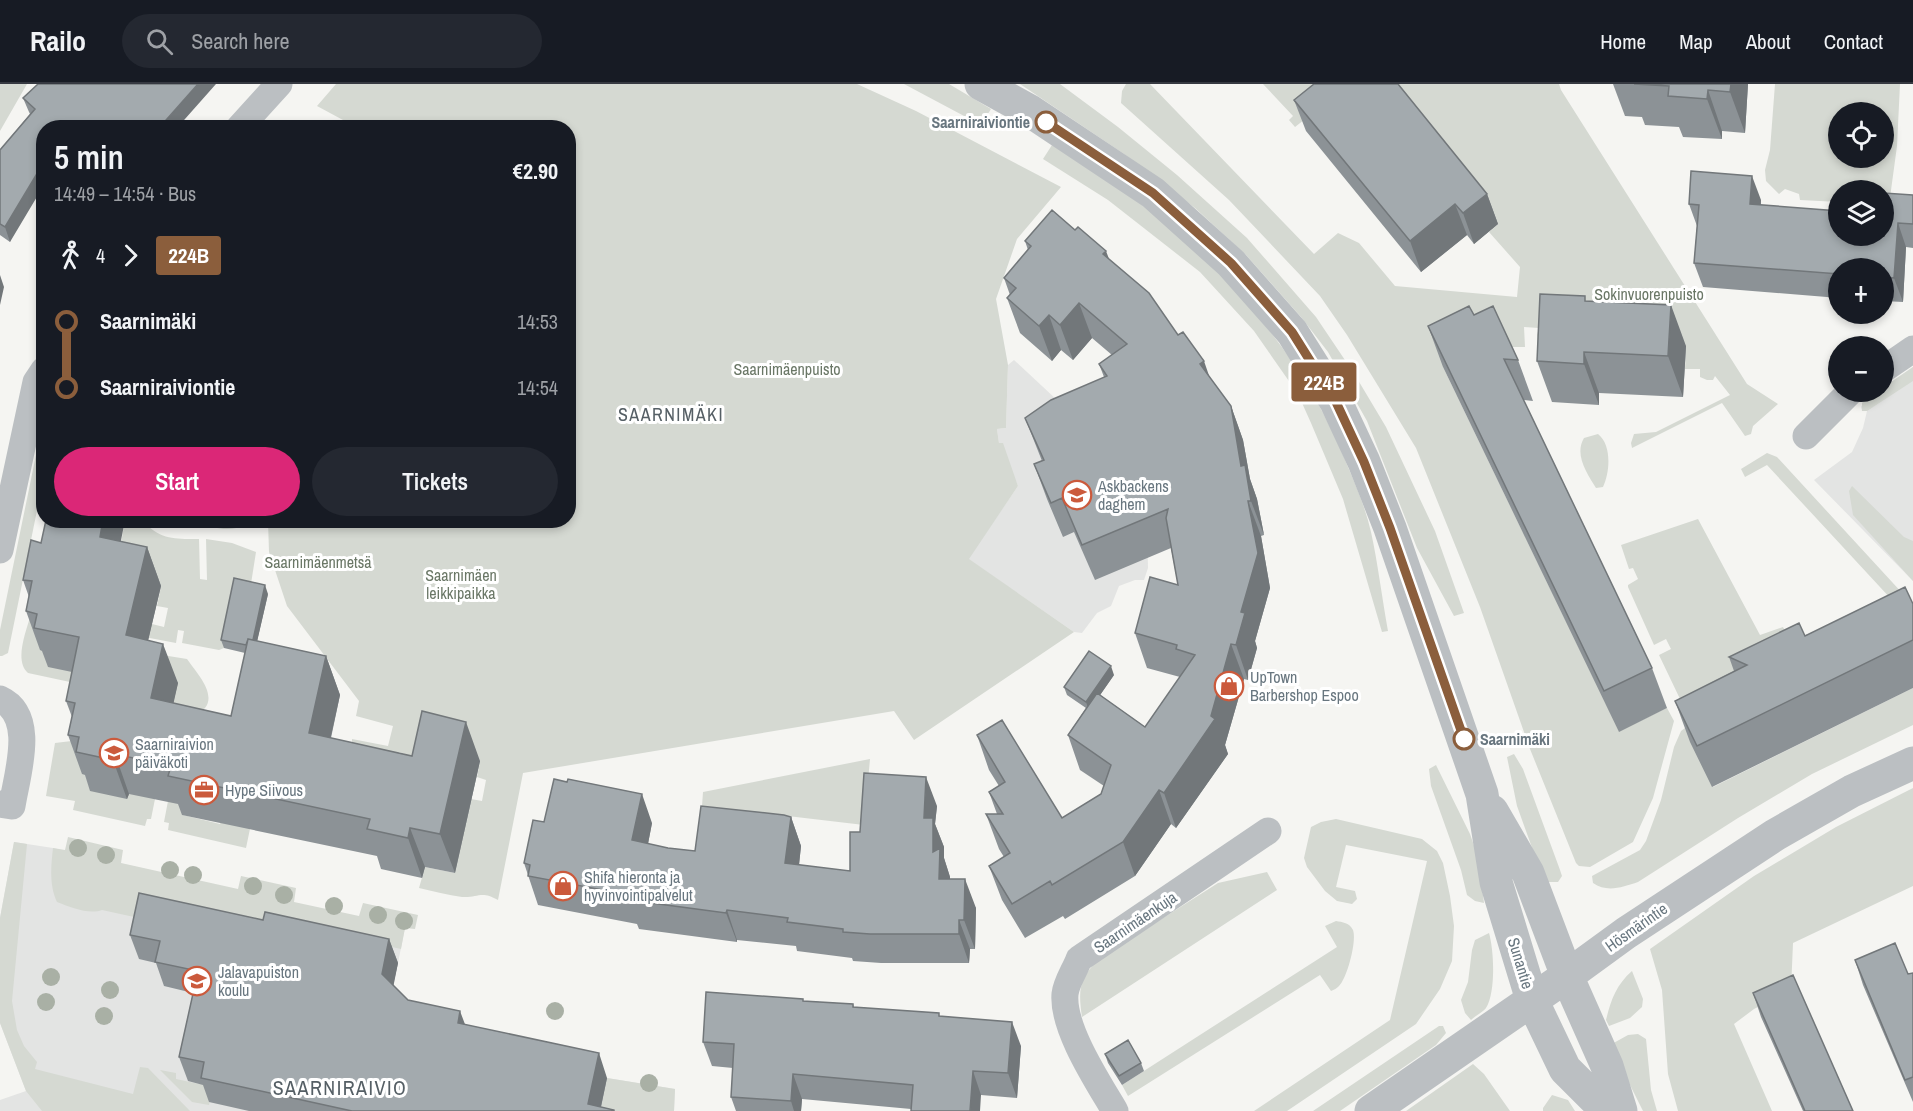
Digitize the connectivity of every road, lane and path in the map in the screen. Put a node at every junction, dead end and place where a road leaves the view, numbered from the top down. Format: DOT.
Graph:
graph roads {
  1 [pos="279,84"];
  2 [pos="981,84"];
  3 [pos="246,120"];
  4 [pos="1913,349"];
  5 [pos="1894,362"];
  6 [pos="36,382"];
  7 [pos="1840,402"];
  8 [pos="1806,436"];
  9 [pos="0,550"];
  10 [pos="0,699"];
  11 [pos="1913,763"];
  12 [pos="1482,794"];
  13 [pos="0,804"];
  14 [pos="1268,831"];
  15 [pos="1567,976"];
  16 [pos="1532,1000"];
  17 [pos="1115,1111"];
  18 [pos="1371,1111"];
  19 [pos="1607,1111"];
  20 [pos="1621,1111"];
  1 -- 3 [label="street"];
  2 -- 12 [label="street, Sunantie"];
  4 -- 5 [label="street"];
  6 -- 9 [label="street"];
  7 -- 8 [label="street"];
  10 -- 13 [label="street"];
  11 -- 15 [label="street, Hösmärintie"];
  12 -- 15 [label="street, Sunantie"];
  12 -- 16 [label="street, Sunantie"];
  14 -- 17 [label="street, Saarnimäenkuja"];
  15 -- 16 [label="street, Hösmärintie"];
  15 -- 20 [label="street, Sunantie"];
  16 -- 18 [label="street, Hösmärintie"];
  16 -- 19 [label="street, Sunantie"];
}
